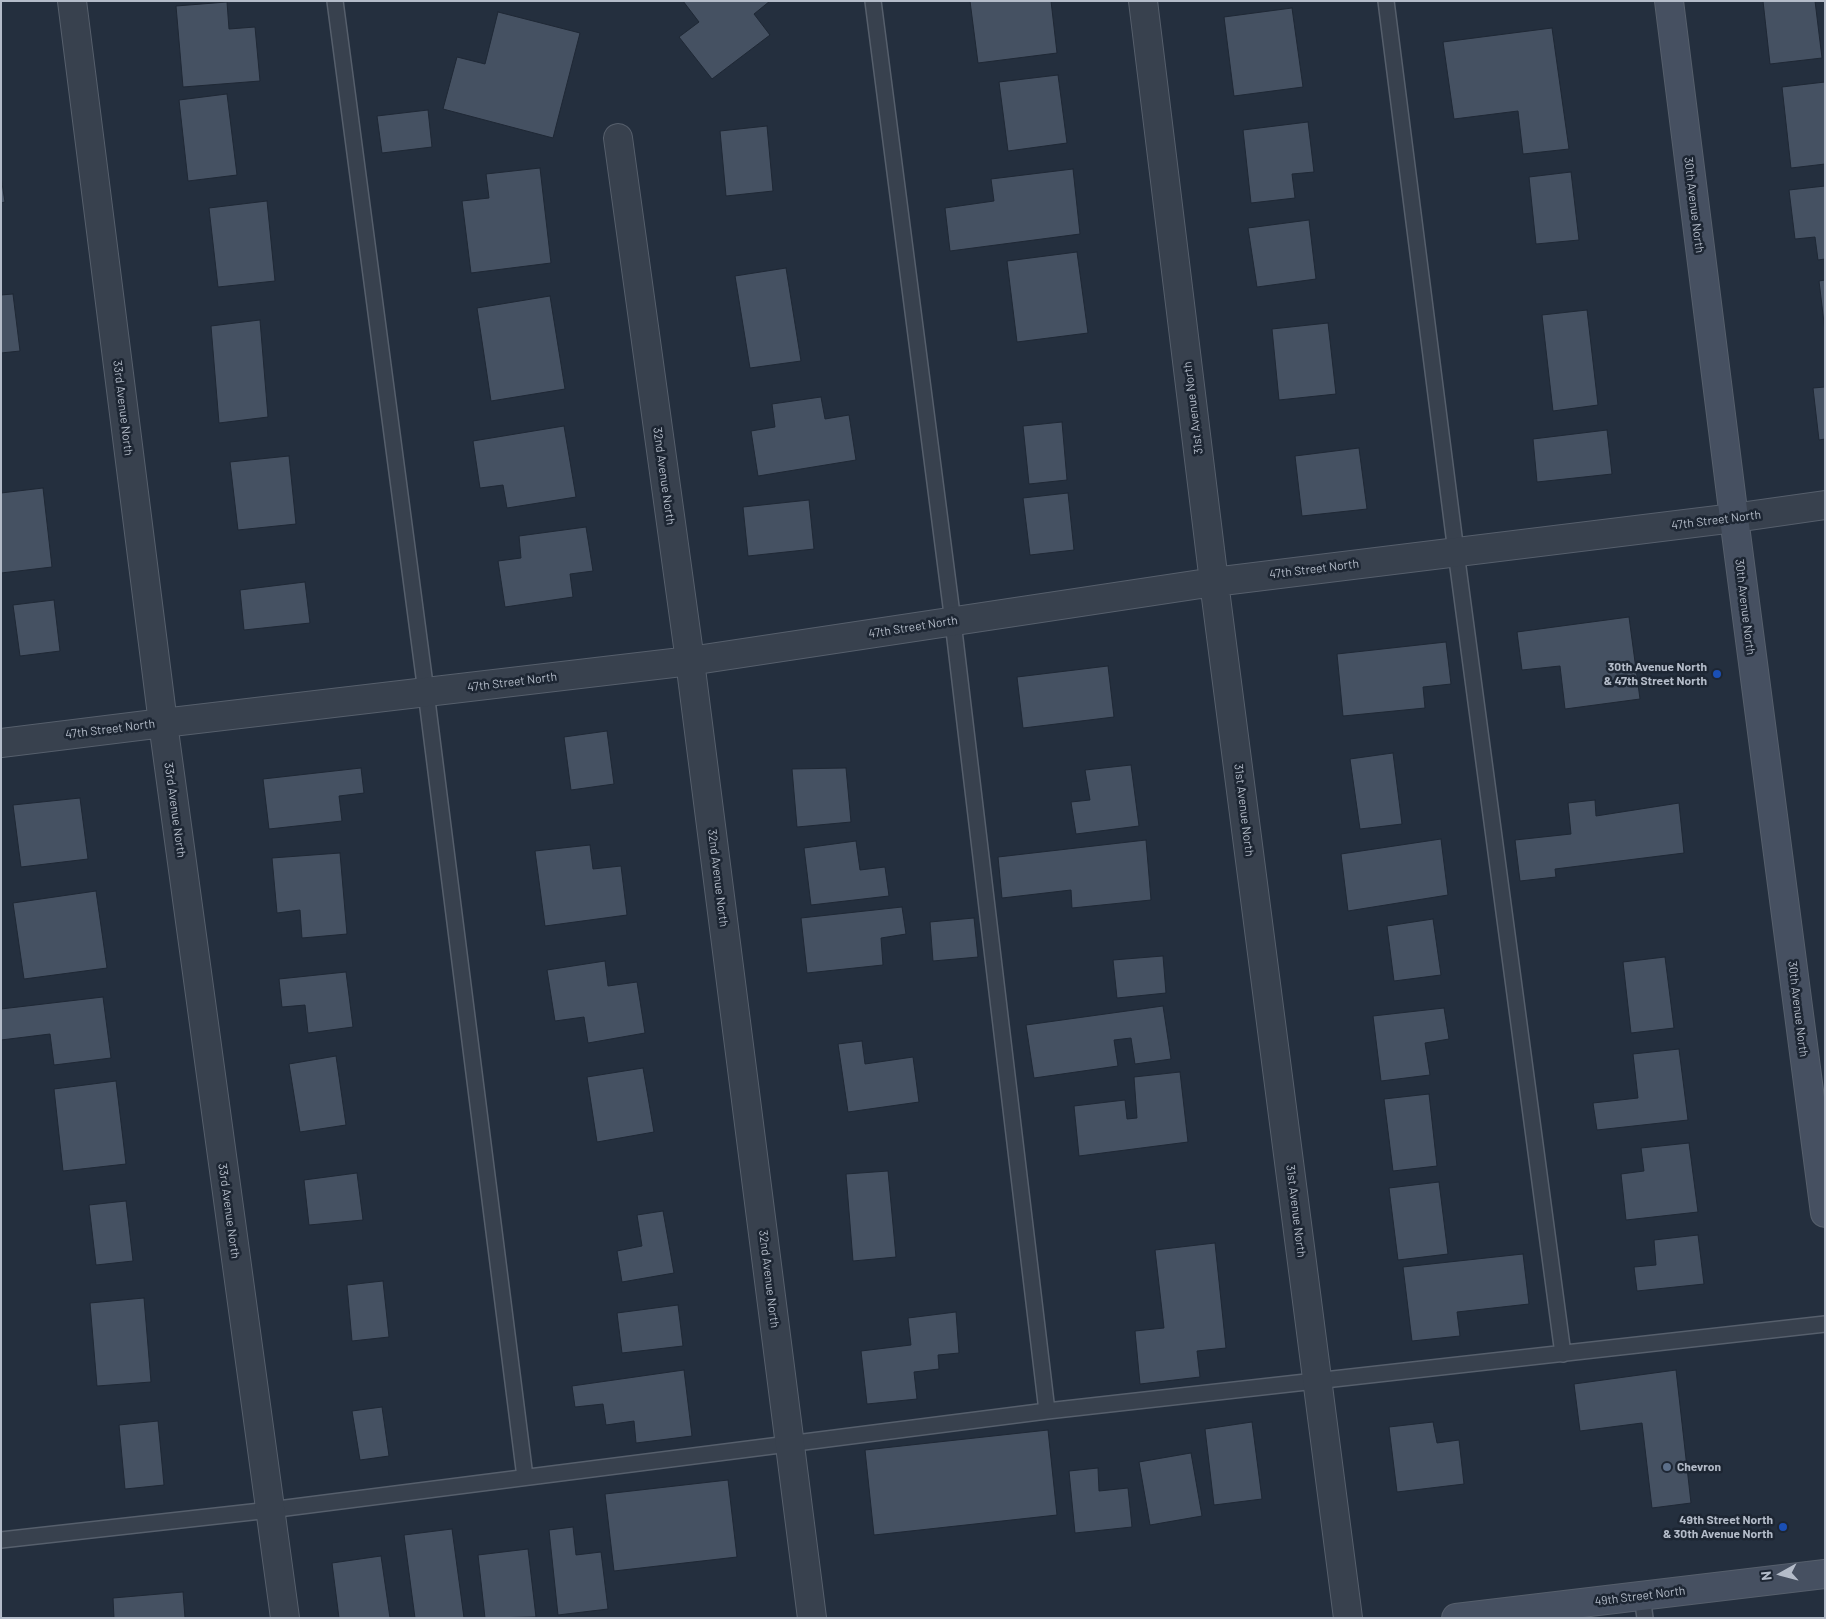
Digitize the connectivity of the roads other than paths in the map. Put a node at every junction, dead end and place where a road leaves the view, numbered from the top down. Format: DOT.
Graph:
graph roads {
  1 [pos="72,1"];
  2 [pos="335,1"];
  3 [pos="873,1"];
  4 [pos="1143,1"];
  5 [pos="1386,1"];
  6 [pos="1669,1"];
  7 [pos="618,138"];
  8 [pos="1825,505"];
  9 [pos="1734,518"];
  10 [pos="1456,552"];
  11 [pos="1214,582"];
  12 [pos="953,622"];
  13 [pos="690,661"];
  14 [pos="426,692"];
  15 [pos="163,723"];
  16 [pos="1,744"];
  17 [pos="1825,1213"];
  18 [pos="1825,1324"];
  19 [pos="1563,1354"];
  20 [pos="1318,1382"];
  21 [pos="1046,1411"];
  22 [pos="790,1444"];
  23 [pos="525,1477"];
  24 [pos="270,1510"];
  25 [pos="1,1540"];
  26 [pos="1825,1574"];
  27 [pos="1643,1607"];
  28 [pos="1560,1612"];
  29 [pos="285,1618"];
  30 [pos="812,1618"];
  31 [pos="1348,1618"];
  32 [pos="1456,1618"];
  1 -- 15 [label="street, 33rd Avenue North"];
  2 -- 14 [label="lane"];
  3 -- 12 [label="lane"];
  4 -- 11 [label="street, 31st Avenue North"];
  5 -- 10 [label="lane"];
  6 -- 9 [label="street, 30th Avenue North"];
  7 -- 13 [label="street, 32nd Avenue North"];
  8 -- 9 [label="street, 47th Street North"];
  9 -- 10 [label="street, 47th Street North"];
  9 -- 17 [label="street, 30th Avenue North"];
  10 -- 11 [label="street, 47th Street North"];
  10 -- 19 [label="lane"];
  11 -- 12 [label="street, 47th Street North"];
  11 -- 20 [label="street, 31st Avenue North"];
  12 -- 13 [label="street, 47th Street North"];
  12 -- 21 [label="lane"];
  13 -- 14 [label="street, 47th Street North"];
  13 -- 22 [label="street, 32nd Avenue North"];
  14 -- 15 [label="street, 47th Street North"];
  14 -- 23 [label="lane"];
  15 -- 16 [label="street, 47th Street North"];
  15 -- 24 [label="street, 33rd Avenue North"];
  18 -- 19 [label="lane"];
  19 -- 20 [label="lane"];
  20 -- 21 [label="lane"];
  20 -- 31 [label="street, 31st Avenue North"];
  21 -- 22 [label="lane"];
  22 -- 23 [label="lane"];
  22 -- 30 [label="street, 32nd Avenue North"];
  23 -- 24 [label="lane"];
  24 -- 25 [label="lane"];
  24 -- 29 [label="street, 33rd Avenue North"];
  26 -- 27 [label="street, 49th Street North"];
  27 -- 28 [label="street, 49th Street North"];
  28 -- 32 [label="street, 49th Street North"];
}
